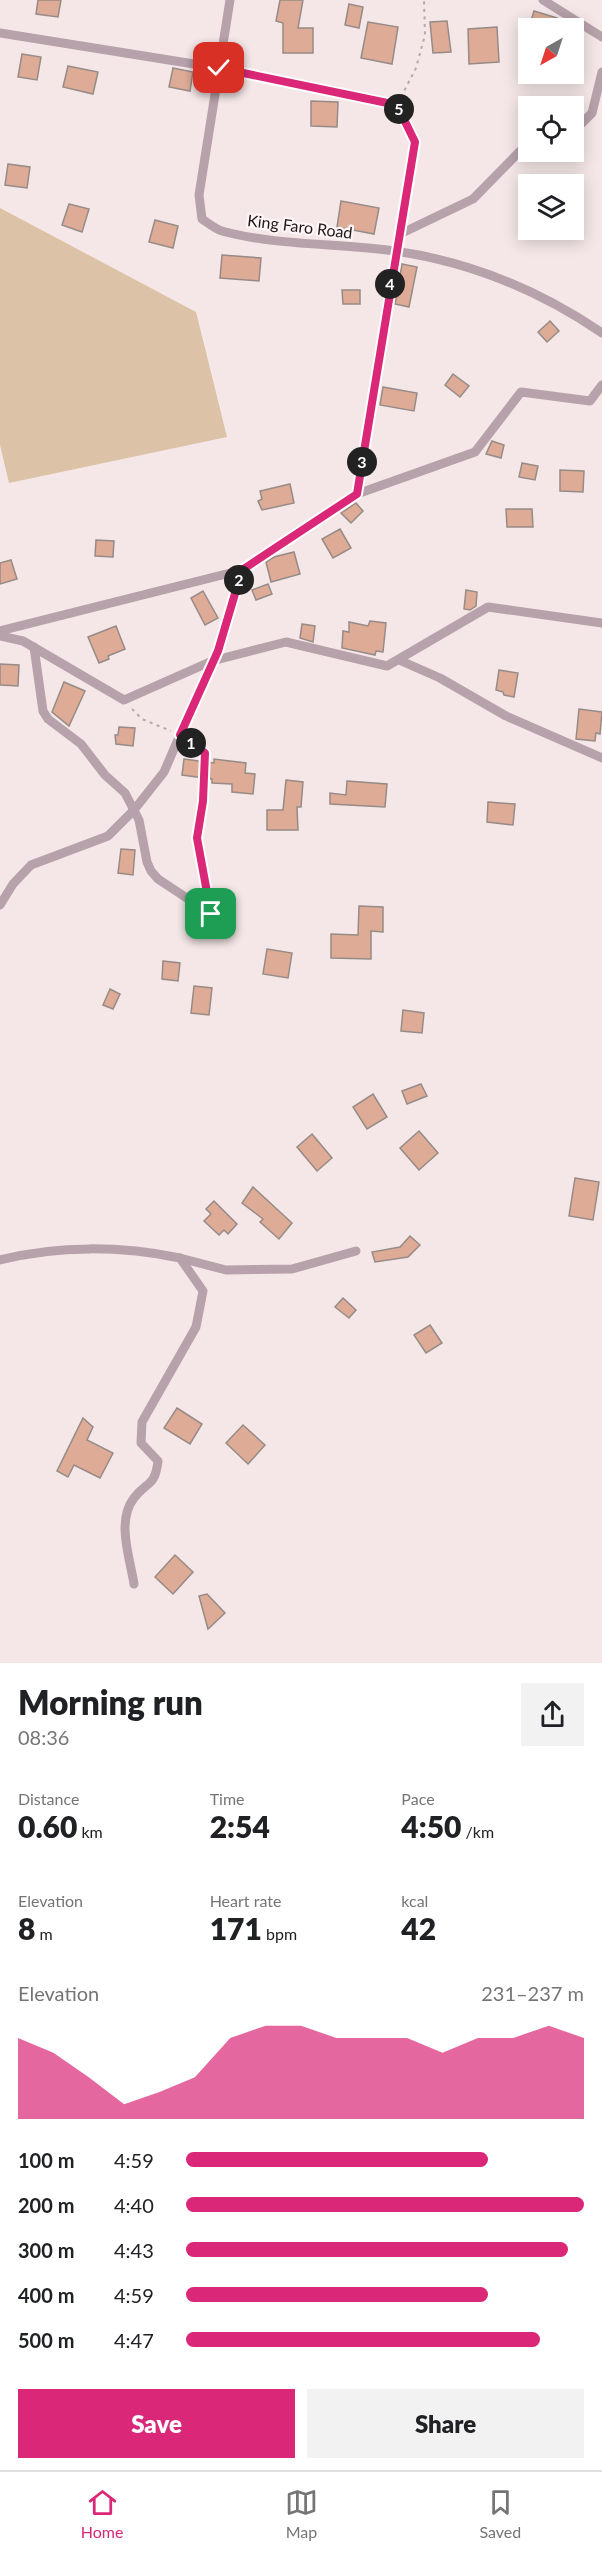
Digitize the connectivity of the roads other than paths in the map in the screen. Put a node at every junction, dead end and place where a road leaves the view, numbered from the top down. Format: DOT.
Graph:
graph roads {
  1 [pos="230,0"];
  2 [pos="543,0"];
  3 [pos="0,33"];
  4 [pos="602,36"];
  5 [pos="219,68"];
  6 [pos="602,72"];
  7 [pos="584,121"];
  8 [pos="518,153"];
  9 [pos="399,234"];
  10 [pos="395,251"];
  11 [pos="602,333"];
  12 [pos="602,385"];
  13 [pos="357,494"];
  14 [pos="242,570"];
  15 [pos="602,623"];
  16 [pos="0,631"];
  17 [pos="0,636"];
  18 [pos="34,647"];
  19 [pos="399,660"];
  20 [pos="212,661"];
  21 [pos="602,758"];
  22 [pos="134,810"];
  23 [pos="0,905"];
  24 [pos="211,914"];
  25 [pos="356,1251"];
  26 [pos="180,1258"];
  27 [pos="0,1260"];
  28 [pos="134,1584"];
  1 -- 5 [label="street, King Faro Road"];
  2 -- 4 [label="street"];
  3 -- 5 [label="street"];
  5 -- 9 [label="street"];
  5 -- 10 [label="street, King Faro Road"];
  6 -- 7 [label="street"];
  8 -- 9 [label="street"];
  9 -- 10 [label="street"];
  10 -- 11 [label="street, King Faro Road"];
  10 -- 13 [label="street"];
  12 -- 13 [label="street"];
  13 -- 14 [label="street"];
  14 -- 16 [label="street"];
  14 -- 20 [label="street"];
  15 -- 19 [label="street"];
  17 -- 18 [label="street"];
  18 -- 20 [label="street"];
  18 -- 22 [label="street"];
  19 -- 20 [label="street"];
  19 -- 21 [label="street"];
  20 -- 22 [label="street"];
  22 -- 23 [label="street"];
  22 -- 24 [label="street"];
  25 -- 26 [label="street"];
  26 -- 27 [label="street"];
  26 -- 28 [label="street"];
}
